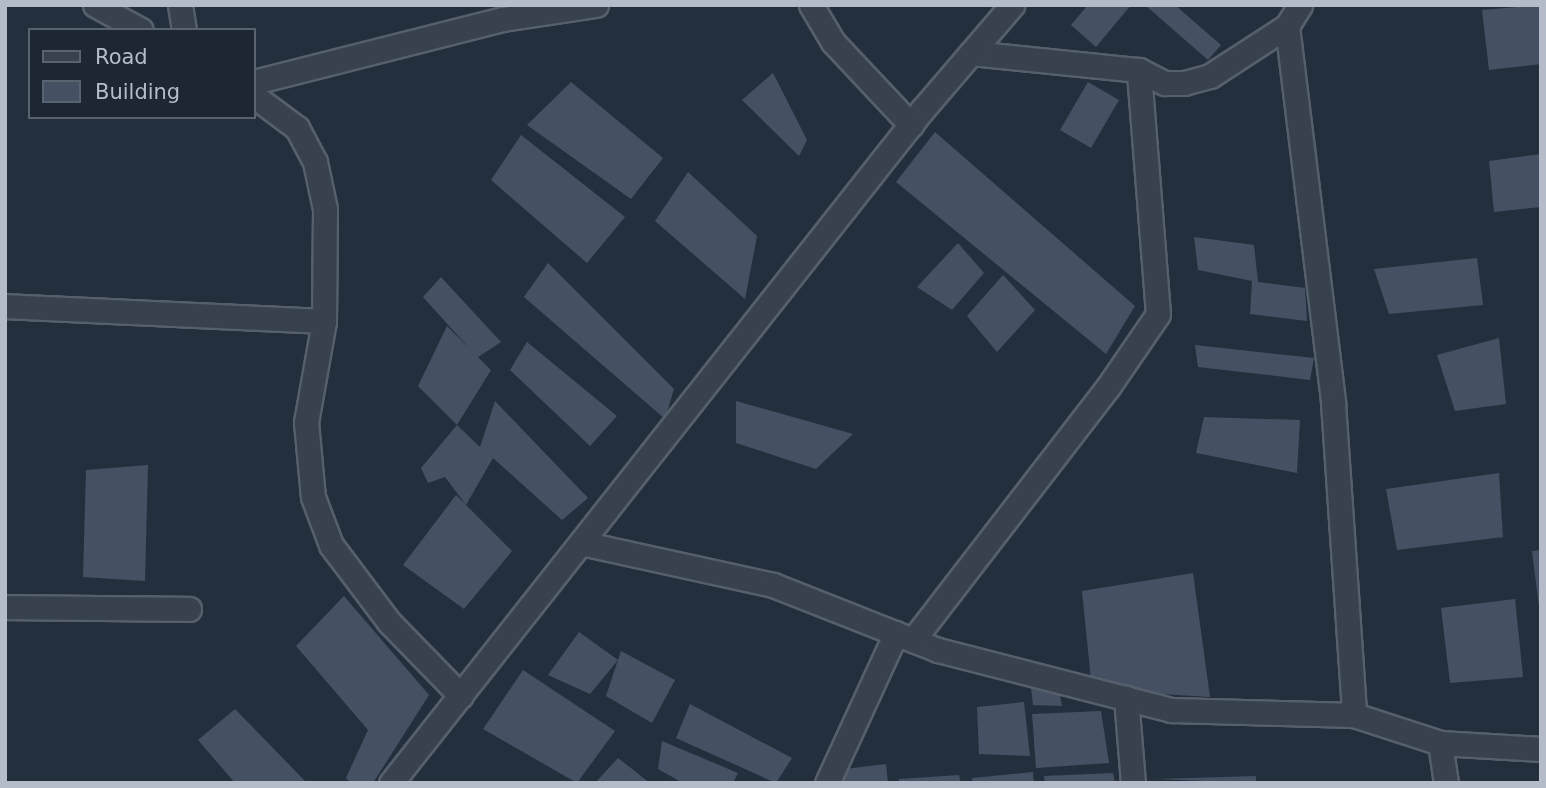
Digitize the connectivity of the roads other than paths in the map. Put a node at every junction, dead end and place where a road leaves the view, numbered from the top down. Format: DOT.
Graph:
graph roads {
  1 [pos="95,5"];
  2 [pos="180,5"];
  3 [pos="596,5"];
  4 [pos="811,5"];
  5 [pos="1012,5"];
  6 [pos="1300,5"];
  7 [pos="502,12"];
  8 [pos="1287,26"];
  9 [pos="137,28"];
  10 [pos="184,28"];
  11 [pos="971,53"];
  12 [pos="1139,70"];
  13 [pos="256,81"];
  14 [pos="256,97"];
  15 [pos="911,125"];
  16 [pos="5,306"];
  17 [pos="324,321"];
  18 [pos="581,543"];
  19 [pos="5,607"];
  20 [pos="189,609"];
  21 [pos="905,637"];
  22 [pos="461,696"];
  23 [pos="1126,698"];
  24 [pos="1354,715"];
  25 [pos="1440,743"];
  26 [pos="1541,749"];
  27 [pos="391,783"];
  28 [pos="827,783"];
  29 [pos="1133,783"];
  30 [pos="1446,783"];
  1 -- 9 [label="street"];
  2 -- 10 [label="street"];
  3 -- 7 [label="street"];
  4 -- 15 [label="street"];
  5 -- 11 [label="street"];
  6 -- 8 [label="street"];
  7 -- 13 [label="street"];
  8 -- 12 [label="street"];
  8 -- 24 [label="street"];
  11 -- 12 [label="street"];
  11 -- 15 [label="street"];
  12 -- 21 [label="street"];
  14 -- 17 [label="street"];
  15 -- 18 [label="street"];
  16 -- 17 [label="street"];
  17 -- 22 [label="street"];
  18 -- 21 [label="street"];
  18 -- 22 [label="street"];
  19 -- 20 [label="street"];
  21 -- 23 [label="street"];
  21 -- 28 [label="street"];
  22 -- 27 [label="street"];
  23 -- 24 [label="street"];
  23 -- 29 [label="street"];
  24 -- 25 [label="street"];
  25 -- 26 [label="street"];
  25 -- 30 [label="street"];
}
